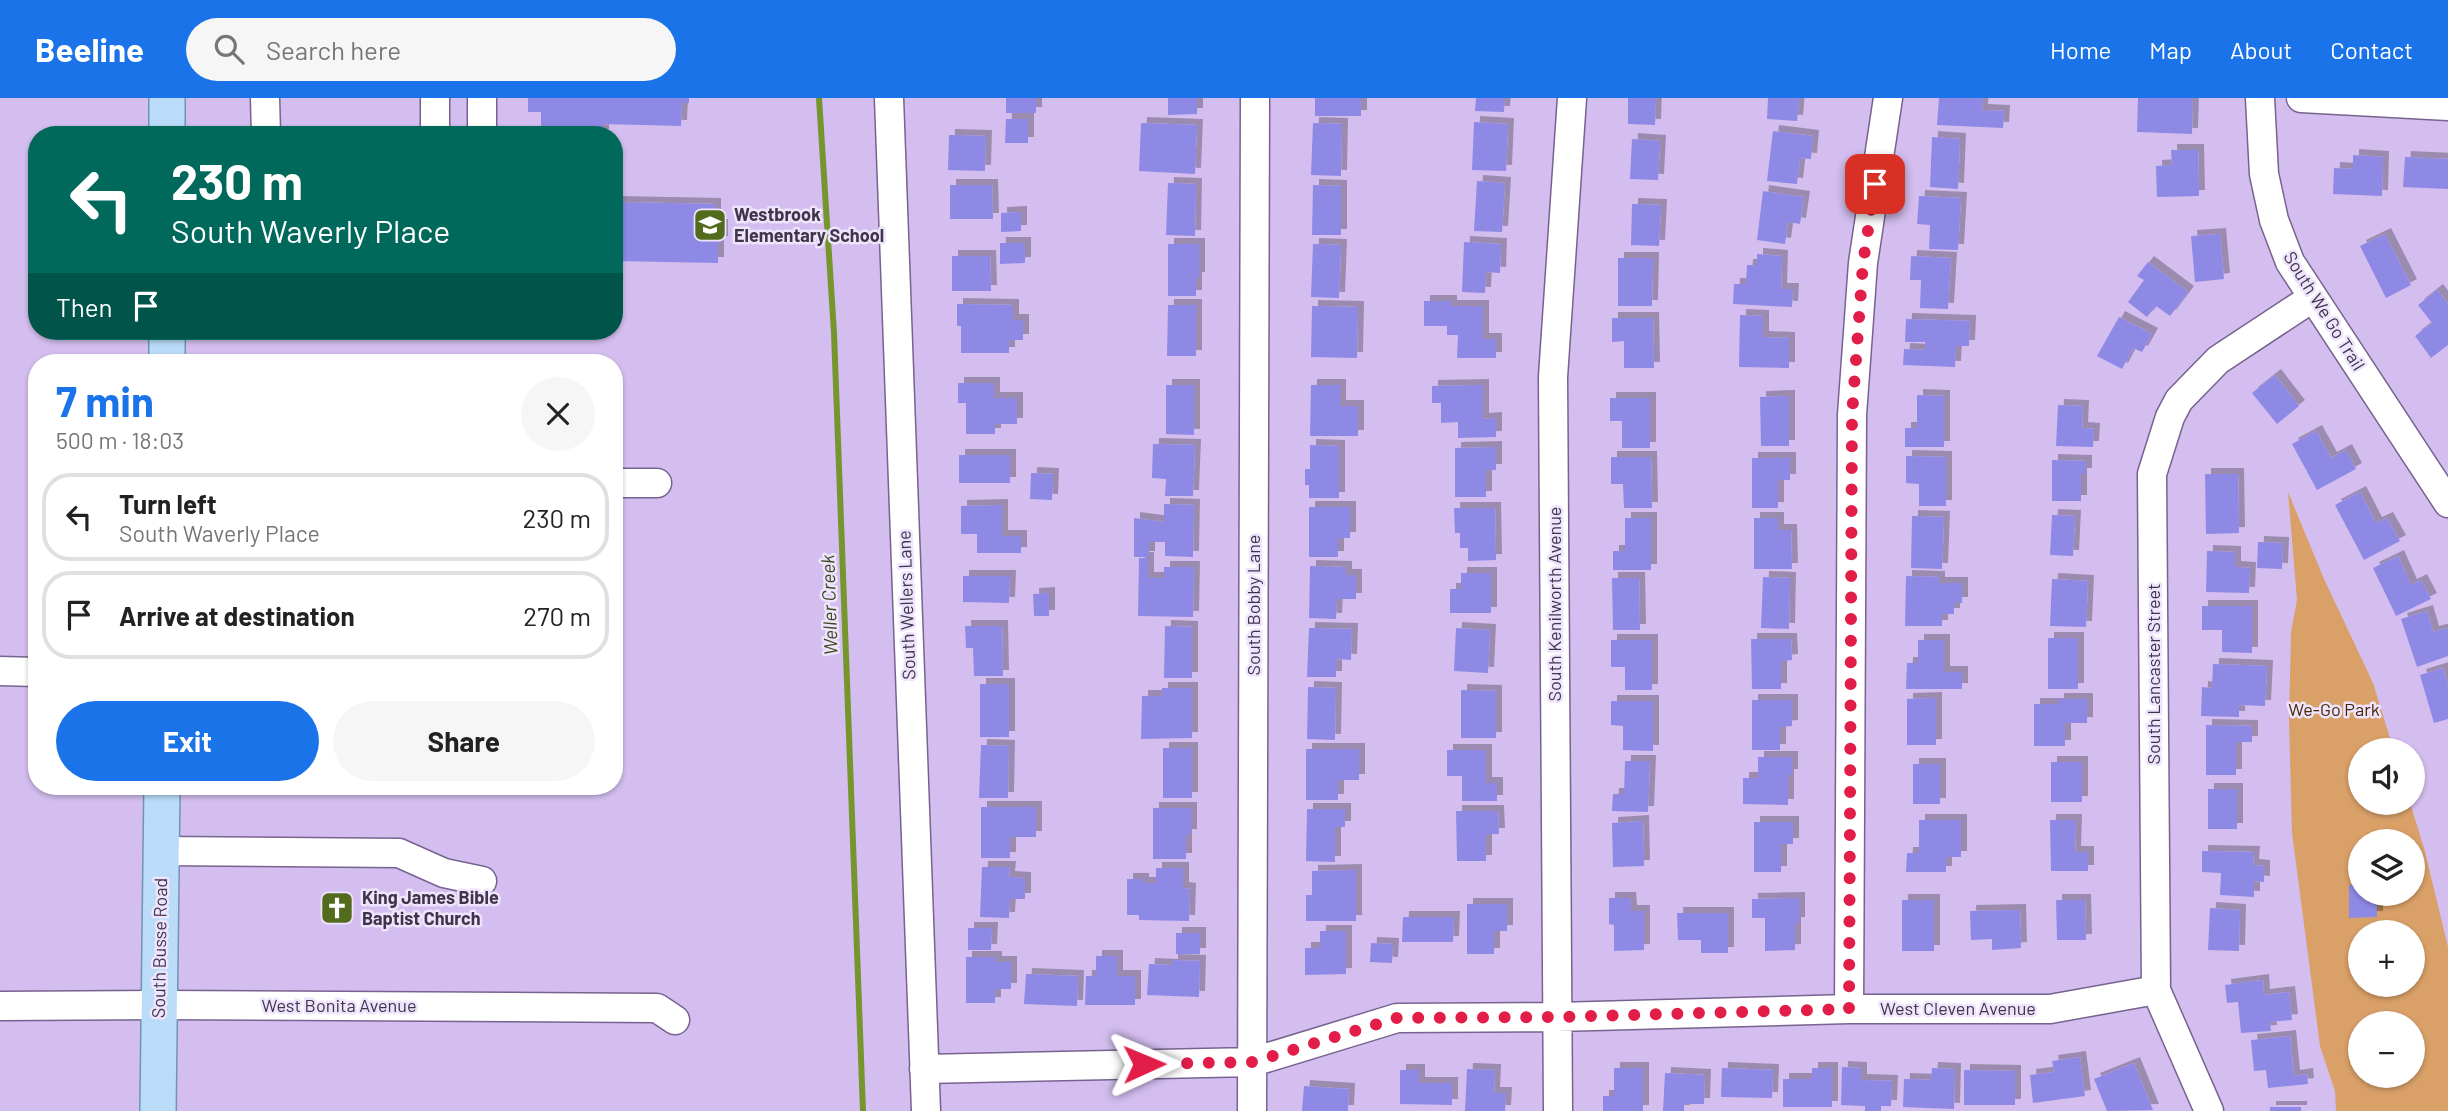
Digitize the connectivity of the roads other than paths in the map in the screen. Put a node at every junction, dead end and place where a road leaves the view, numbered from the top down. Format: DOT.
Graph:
graph roads {
  1 [pos="167,98"];
  2 [pos="265,98"];
  3 [pos="435,98"];
  4 [pos="482,98"];
  5 [pos="889,98"];
  6 [pos="1255,98"];
  7 [pos="1572,98"];
  8 [pos="1888,98"];
  9 [pos="2259,98"];
  10 [pos="2301,98"];
  11 [pos="2448,106"];
  12 [pos="167,126"];
  13 [pos="266,126"];
  14 [pos="435,126"];
  15 [pos="482,126"];
  16 [pos="2312,298"];
  17 [pos="623,483"];
  18 [pos="657,483"];
  19 [pos="2448,503"];
  20 [pos="0,671"];
  21 [pos="28,672"];
  22 [pos="162,795"];
  23 [pos="161,851"];
  24 [pos="482,881"];
  25 [pos="2156,990"];
  26 [pos="159,1004"];
  27 [pos="0,1006"];
  28 [pos="1849,1009"];
  29 [pos="1557,1017"];
  30 [pos="675,1020"];
  31 [pos="1253,1062"];
  32 [pos="924,1069"];
  33 [pos="158,1111"];
  34 [pos="926,1111"];
  35 [pos="1252,1111"];
  36 [pos="1558,1111"];
  37 [pos="2208,1111"];
  1 -- 12 [label="main road"];
  2 -- 13 [label="street"];
  3 -- 14 [label="street"];
  4 -- 15 [label="street"];
  5 -- 32 [label="street, South Wellers Lane"];
  6 -- 31 [label="street, South Bobby Lane"];
  7 -- 29 [label="street, South Kenilworth Avenue"];
  8 -- 28 [label="street"];
  9 -- 16 [label="street, South We Go Trail"];
  10 -- 11 [label="street"];
  16 -- 19 [label="street, South We Go Trail"];
  16 -- 25 [label="street, South Lancaster Street"];
  17 -- 18 [label="street"];
  20 -- 21 [label="street"];
  22 -- 23 [label="main road, South Busse Road"];
  23 -- 24 [label="street"];
  23 -- 26 [label="main road, South Busse Road"];
  25 -- 28 [label="street, West Cleven Avenue"];
  25 -- 37 [label="street, South Lancaster Street"];
  26 -- 27 [label="street, West Bonita Avenue"];
  26 -- 30 [label="street, West Bonita Avenue"];
  26 -- 33 [label="main road, South Busse Road"];
  28 -- 29 [label="street, West Cleven Avenue"];
  29 -- 31 [label="street, West Cleven Avenue"];
  29 -- 36 [label="street, South Kenilworth Avenue"];
  31 -- 32 [label="street, West Cleven Avenue"];
  31 -- 35 [label="street, South Bobby Lane"];
  32 -- 34 [label="street, South Wellers Lane"];
}
